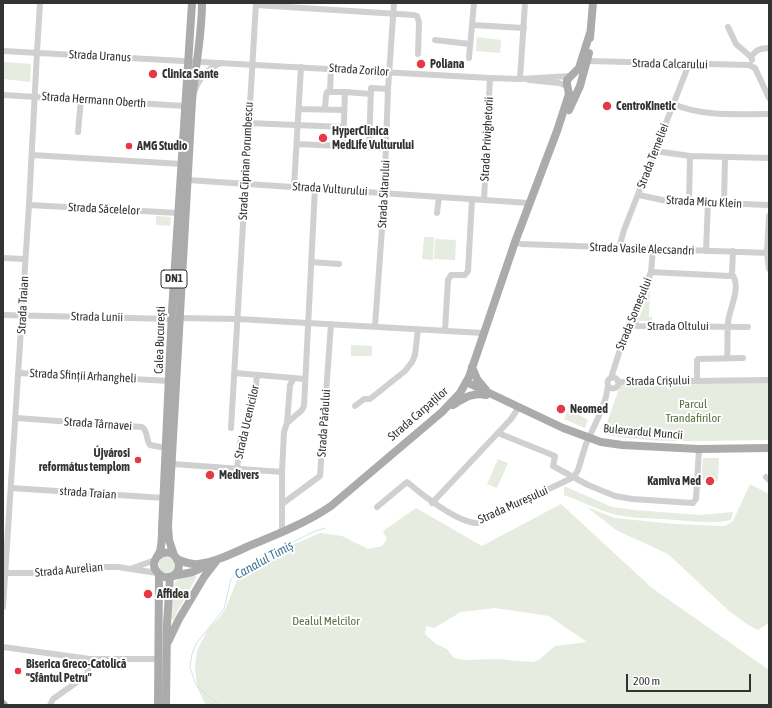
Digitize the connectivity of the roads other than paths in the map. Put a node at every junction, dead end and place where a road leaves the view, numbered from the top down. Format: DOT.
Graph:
graph roads {
  1 [pos="40,3"];
  2 [pos="192,3"];
  3 [pos="202,3"];
  4 [pos="394,3"];
  5 [pos="474,3"];
  6 [pos="525,3"];
  7 [pos="593,3"];
  8 [pos="256,4"];
  9 [pos="393,14"];
  10 [pos="473,25"];
  11 [pos="728,27"];
  12 [pos="524,28"];
  13 [pos="590,34"];
  14 [pos="435,40"];
  15 [pos="470,44"];
  16 [pos="769,48"];
  17 [pos="3,50"];
  18 [pos="37,52"];
  19 [pos="418,54"];
  20 [pos="751,57"];
  21 [pos="469,58"];
  22 [pos="188,60"];
  23 [pos="197,60"];
  24 [pos="588,61"];
  25 [pos="226,62"];
  26 [pos="252,64"];
  27 [pos="689,64"];
  28 [pos="301,67"];
  29 [pos="754,67"];
  30 [pos="331,68"];
  31 [pos="389,72"];
  32 [pos="571,76"];
  33 [pos="490,78"];
  34 [pos="520,79"];
  35 [pos="580,85"];
  36 [pos="568,87"];
  37 [pos="388,89"];
  38 [pos="330,91"];
  39 [pos="345,92"];
  40 [pos="371,94"];
  41 [pos="3,95"];
  42 [pos="35,96"];
  43 [pos="769,97"];
  44 [pos="81,99"];
  45 [pos="189,103"];
  46 [pos="673,104"];
  47 [pos="769,105"];
  48 [pos="299,109"];
  49 [pos="325,109"];
  50 [pos="344,110"];
  51 [pos="769,114"];
  52 [pos="248,123"];
  53 [pos="298,126"];
  54 [pos="344,127"];
  55 [pos="557,131"];
  56 [pos="78,132"];
  57 [pos="297,144"];
  58 [pos="343,146"];
  59 [pos="369,147"];
  60 [pos="386,148"];
  61 [pos="655,151"];
  62 [pos="32,155"];
  63 [pos="690,156"];
  64 [pos="769,157"];
  65 [pos="725,158"];
  66 [pos="769,161"];
  67 [pos="182,164"];
  68 [pos="188,180"];
  69 [pos="245,184"];
  70 [pos="294,187"];
  71 [pos="315,188"];
  72 [pos="384,193"];
  73 [pos="639,195"];
  74 [pos="439,197"];
  75 [pos="472,199"];
  76 [pos="484,200"];
  77 [pos="689,202"];
  78 [pos="708,202"];
  79 [pos="529,203"];
  80 [pos="724,203"];
  81 [pos="30,205"];
  82 [pos="769,205"];
  83 [pos="179,213"];
  84 [pos="437,213"];
  85 [pos="769,216"];
  86 [pos="515,242"];
  87 [pos="619,248"];
  88 [pos="653,250"];
  89 [pos="706,251"];
  90 [pos="733,252"];
  91 [pos="768,253"];
  92 [pos="3,258"];
  93 [pos="25,259"];
  94 [pos="311,262"];
  95 [pos="339,264"];
  96 [pos="769,269"];
  97 [pos="650,272"];
  98 [pos="732,274"];
  99 [pos="3,315"];
  100 [pos="22,316"];
  101 [pos="176,318"];
  102 [pos="238,318"];
  103 [pos="308,323"];
  104 [pos="330,324"];
  105 [pos="629,324"];
  106 [pos="375,326"];
  107 [pos="728,326"];
  108 [pos="748,327"];
  109 [pos="418,330"];
  110 [pos="445,330"];
  111 [pos="484,333"];
  112 [pos="727,358"];
  113 [pos="743,358"];
  114 [pos="472,368"];
  115 [pos="19,373"];
  116 [pos="235,373"];
  117 [pos="257,375"];
  118 [pos="294,378"];
  119 [pos="611,378"];
  120 [pos="305,379"];
  121 [pos="769,380"];
  122 [pos="170,381"];
  123 [pos="697,381"];
  124 [pos="466,382"];
  125 [pos="618,382"];
  126 [pos="608,386"];
  127 [pos="614,389"];
  128 [pos="488,392"];
  129 [pos="606,397"];
  130 [pos="501,398"];
  131 [pos="355,406"];
  132 [pos="519,407"];
  133 [pos="442,412"];
  134 [pos="16,418"];
  135 [pos="287,423"];
  136 [pos="231,428"];
  137 [pos="498,433"];
  138 [pos="589,438"];
  139 [pos="166,448"];
  140 [pos="769,448"];
  141 [pos="699,449"];
  142 [pos="172,464"];
  143 [pos="237,468"];
  144 [pos="282,472"];
  145 [pos="574,477"];
  146 [pos="11,488"];
  147 [pos="164,498"];
  148 [pos="432,502"];
  149 [pos="282,504"];
  150 [pos="377,507"];
  151 [pos="282,532"];
  152 [pos="176,557"];
  153 [pos="156,558"];
  154 [pos="217,560"];
  155 [pos="132,569"];
  156 [pos="5,573"];
  157 [pos="158,574"];
  158 [pos="171,576"];
  159 [pos="3,607"];
  160 [pos="3,647"];
  161 [pos="166,647"];
  162 [pos="90,659"];
  163 [pos="158,659"];
  164 [pos="50,705"];
  165 [pos="158,705"];
  166 [pos="166,705"];
  1 -- 18 [label="street, Strada Traian"];
  2 -- 22 [label="main road, Calea București / DN1"];
  3 -- 23 [label="main road, Calea București / DN1"];
  4 -- 9 [label="street, Strada Sitarului"];
  5 -- 10 [label="street"];
  6 -- 12 [label="street"];
  7 -- 13 [label="main road, Strada Carpaților"];
  8 -- 9 [label="street"];
  8 -- 26 [label="street, Strada Ciprian Porumbescu"];
  9 -- 19 [label="street"];
  9 -- 31 [label="street, Strada Sitarului"];
  10 -- 12 [label="street"];
  10 -- 15 [label="street"];
  11 -- 20 [label="street"];
  12 -- 34 [label="street"];
  13 -- 24 [label="main road, Strada Carpaților"];
  13 -- 32 [label="main road, Strada Carpaților"];
  14 -- 15 [label="street"];
  15 -- 21 [label="street"];
  16 -- 20 [label="street"];
  17 -- 18 [label="street, Strada Uranus"];
  18 -- 22 [label="street, Strada Uranus"];
  18 -- 42 [label="street, Strada Traian"];
  20 -- 29 [label="street"];
  22 -- 23 [label="street, Strada Uranus"];
  22 -- 45 [label="main road, Calea București / DN1"];
  23 -- 25 [label="street, Strada Zorilor"];
  23 -- 45 [label="main road, Calea București / DN1"];
  24 -- 27 [label="street, Strada Calcarului"];
  24 -- 35 [label="main road, Strada Carpaților"];
  25 -- 26 [label="street, Strada Zorilor"];
  25 -- 45 [label="street"];
  26 -- 28 [label="street, Strada Zorilor"];
  26 -- 52 [label="street, Strada Ciprian Porumbescu"];
  27 -- 29 [label="street, Strada Calcarului"];
  27 -- 46 [label="street, Strada Temeliei"];
  28 -- 30 [label="street, Strada Zorilor"];
  28 -- 48 [label="street"];
  29 -- 43 [label="street"];
  30 -- 31 [label="street, Strada Zorilor"];
  30 -- 38 [label="street"];
  31 -- 33 [label="street, Strada Zorilor"];
  31 -- 37 [label="street, Strada Sitarului"];
  32 -- 34 [label="street, Strada Zorilor"];
  32 -- 35 [label="main road"];
  32 -- 36 [label="main road, Strada Carpaților"];
  33 -- 34 [label="street, Strada Zorilor"];
  33 -- 76 [label="street, Strada Privighetorii"];
  34 -- 36 [label="street, Strada Zorilor"];
  35 -- 36 [label="main road"];
  35 -- 55 [label="main road, Strada Carpaților"];
  36 -- 55 [label="main road, Strada Carpaților"];
  37 -- 40 [label="street"];
  37 -- 60 [label="street, Strada Sitarului"];
  38 -- 39 [label="street"];
  38 -- 49 [label="street"];
  39 -- 40 [label="street"];
  39 -- 50 [label="street"];
  40 -- 59 [label="street, Strada Sitarului"];
  41 -- 42 [label="street, Strada Hermann Oberth"];
  42 -- 44 [label="street, Strada Hermann Oberth"];
  42 -- 62 [label="street, Strada Traian"];
  43 -- 47 [label="street"];
  44 -- 45 [label="street, Strada Hermann Oberth"];
  44 -- 56 [label="street"];
  45 -- 67 [label="main road, Calea București / DN1"];
  45 -- 68 [label="main road, Calea București / DN1"];
  46 -- 51 [label="street"];
  46 -- 61 [label="street, Strada Temeliei"];
  48 -- 49 [label="street"];
  48 -- 53 [label="street"];
  49 -- 50 [label="street"];
  50 -- 54 [label="street"];
  52 -- 53 [label="street"];
  52 -- 69 [label="street, Strada Ciprian Porumbescu"];
  53 -- 54 [label="street"];
  53 -- 57 [label="street"];
  54 -- 58 [label="street"];
  55 -- 79 [label="main road, Strada Carpaților"];
  57 -- 58 [label="street"];
  57 -- 70 [label="street"];
  58 -- 59 [label="street"];
  59 -- 60 [label="street"];
  60 -- 72 [label="street, Strada Sitarului"];
  61 -- 63 [label="street"];
  61 -- 73 [label="street, Strada Temeliei"];
  62 -- 67 [label="street"];
  62 -- 81 [label="street, Strada Traian"];
  63 -- 65 [label="street"];
  63 -- 77 [label="street"];
  64 -- 65 [label="street"];
  64 -- 66 [label="street"];
  65 -- 80 [label="street"];
  67 -- 83 [label="main road, Calea București / DN1"];
  68 -- 69 [label="street, Strada Vulturului"];
  68 -- 101 [label="main road, Calea București / DN1"];
  69 -- 70 [label="street, Strada Vulturului"];
  69 -- 102 [label="street, Strada Ciprian Porumbescu"];
  70 -- 71 [label="street, Strada Vulturului"];
  71 -- 72 [label="street, Strada Vulturului"];
  71 -- 94 [label="street"];
  72 -- 74 [label="street, Strada Vulturului"];
  72 -- 106 [label="street, Strada Sitarului"];
  73 -- 77 [label="street, Strada Micu Klein"];
  73 -- 87 [label="street, Strada Temeliei"];
  74 -- 75 [label="street, Strada Vulturului"];
  74 -- 84 [label="street"];
  75 -- 76 [label="street, Strada Vulturului"];
  75 -- 110 [label="street"];
  76 -- 79 [label="street, Strada Vulturului"];
  77 -- 78 [label="street, Strada Micu Klein"];
  78 -- 80 [label="street, Strada Micu Klein"];
  78 -- 89 [label="street"];
  79 -- 86 [label="main road, Strada Carpaților"];
  80 -- 82 [label="street, Strada Micu Klein"];
  81 -- 83 [label="street, Strada Săcelelor"];
  81 -- 93 [label="street, Strada Traian"];
  83 -- 101 [label="main road, Calea București / DN1"];
  85 -- 91 [label="street"];
  86 -- 87 [label="street, Strada Vasile Alecsandri"];
  86 -- 111 [label="main road, Strada Carpaților"];
  87 -- 88 [label="street, Strada Vasile Alecsandri"];
  88 -- 89 [label="street, Strada Vasile Alecsandri"];
  88 -- 97 [label="street, Strada Someșului"];
  89 -- 90 [label="street, Strada Vasile Alecsandri"];
  90 -- 91 [label="street, Strada Vasile Alecsandri"];
  90 -- 98 [label="street"];
  91 -- 96 [label="street"];
  92 -- 93 [label="street"];
  93 -- 100 [label="street, Strada Traian"];
  94 -- 95 [label="street"];
  94 -- 103 [label="street"];
  97 -- 98 [label="street"];
  97 -- 105 [label="street, Strada Someșului"];
  98 -- 107 [label="street"];
  99 -- 100 [label="street, Strada Lunii"];
  100 -- 101 [label="street, Strada Lunii"];
  100 -- 115 [label="street, Strada Traian"];
  101 -- 102 [label="street"];
  101 -- 122 [label="main road, Calea București / DN1"];
  101 -- 142 [label="main road, Calea București / DN1"];
  102 -- 103 [label="street"];
  102 -- 116 [label="street"];
  103 -- 104 [label="street"];
  103 -- 120 [label="street"];
  104 -- 106 [label="street"];
  104 -- 149 [label="street, Strada Pârâului"];
  105 -- 107 [label="street, Strada Oltului"];
  105 -- 119 [label="street, Strada Someșului"];
  106 -- 109 [label="street"];
  107 -- 108 [label="street, Strada Oltului"];
  107 -- 112 [label="street"];
  109 -- 110 [label="street"];
  109 -- 131 [label="street"];
  110 -- 111 [label="street"];
  111 -- 114 [label="main road, Strada Carpaților"];
  112 -- 113 [label="street, Strada Crișului"];
  112 -- 123 [label="street, Strada Crișului"];
  114 -- 124 [label="main road, Strada Carpaților"];
  114 -- 128 [label="main road, Bulevardul Muncii"];
  115 -- 122 [label="street, Strada Sfinții Arhangheli"];
  115 -- 134 [label="street, Strada Traian"];
  116 -- 117 [label="street"];
  116 -- 136 [label="street"];
  117 -- 118 [label="street"];
  117 -- 143 [label="street, Strada Ucenicilor"];
  118 -- 120 [label="street"];
  118 -- 135 [label="street"];
  119 -- 125 [label="street"];
  119 -- 126 [label="street, Strada Someșului"];
  120 -- 135 [label="street"];
  121 -- 123 [label="street, Strada Crișului"];
  122 -- 139 [label="main road, Calea București / DN1"];
  123 -- 125 [label="street, Strada Crișului"];
  124 -- 128 [label="main road, Bulevardul Muncii"];
  124 -- 133 [label="main road, Strada Carpaților"];
  125 -- 127 [label="street, Strada Someșului"];
  126 -- 127 [label="street"];
  126 -- 129 [label="street, Strada Someșului"];
  127 -- 129 [label="street, Strada Someșului"];
  128 -- 130 [label="main road, Bulevardul Muncii"];
  129 -- 138 [label="street, Strada Someșului"];
  130 -- 132 [label="main road, Bulevardul Muncii"];
  130 -- 133 [label="main road, Bulevardul Muncii"];
  132 -- 137 [label="street"];
  132 -- 138 [label="main road, Bulevardul Muncii"];
  133 -- 151 [label="main road, Strada Carpaților"];
  134 -- 139 [label="street, Strada Târnavei"];
  134 -- 146 [label="street, Strada Traian"];
  135 -- 144 [label="street"];
  137 -- 145 [label="street"];
  137 -- 148 [label="street"];
  138 -- 141 [label="main road, Bulevardul Muncii"];
  138 -- 145 [label="street"];
  139 -- 147 [label="main road, Calea București / DN1"];
  140 -- 141 [label="main road, Bulevardul Muncii"];
  141 -- 145 [label="street"];
  142 -- 143 [label="street"];
  142 -- 152 [label="main road, Calea București / DN1"];
  143 -- 144 [label="street"];
  144 -- 149 [label="street"];
  145 -- 148 [label="street, Strada Mureșului"];
  146 -- 147 [label="street, strada Traian"];
  146 -- 156 [label="street, Strada Traian"];
  147 -- 153 [label="main road, Calea București / DN1"];
  148 -- 150 [label="street, Strada Mureșului"];
  149 -- 151 [label="street"];
  151 -- 154 [label="main road, Strada Carpaților"];
  152 -- 153 [label="main road"];
  152 -- 154 [label="main road, Strada Carpaților"];
  152 -- 158 [label="main road, DN1"];
  153 -- 155 [label="street, Strada Aurelian"];
  153 -- 157 [label="main road, DN1"];
  154 -- 158 [label="main road, Strada Carpaților"];
  154 -- 161 [label="main road"];
  155 -- 156 [label="street, Strada Aurelian"];
  155 -- 157 [label="street, Strada Aurelian"];
  156 -- 159 [label="street, Strada Traian"];
  157 -- 158 [label="main road"];
  157 -- 163 [label="main road, DN1"];
  158 -- 161 [label="main road, DN1"];
  160 -- 162 [label="street"];
  161 -- 166 [label="main road, DN1"];
  162 -- 163 [label="street"];
  162 -- 164 [label="street"];
  163 -- 165 [label="main road, DN1"];
}
